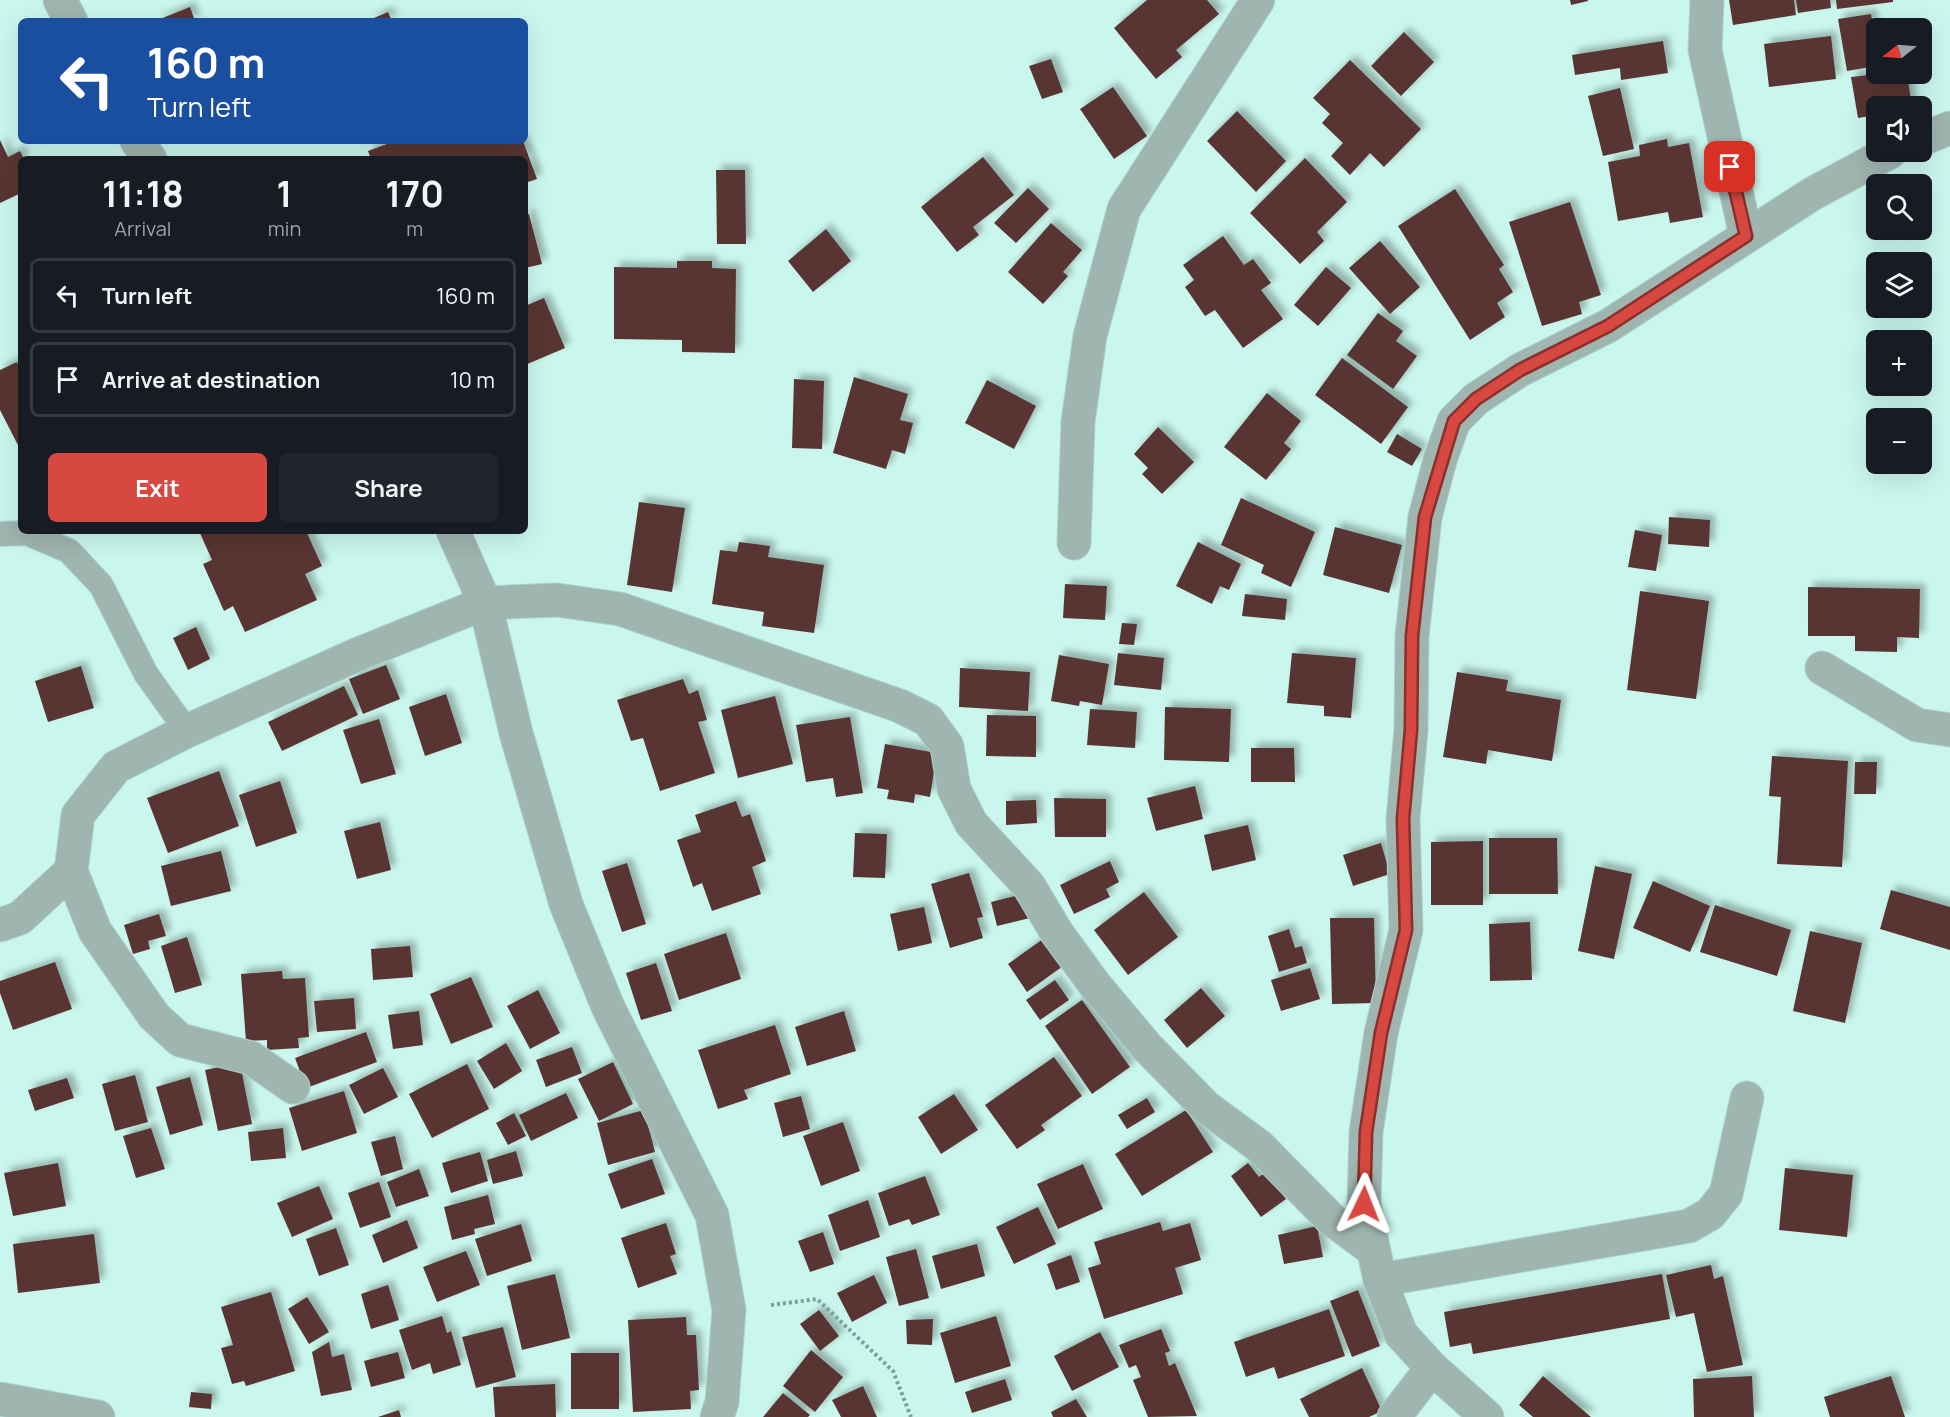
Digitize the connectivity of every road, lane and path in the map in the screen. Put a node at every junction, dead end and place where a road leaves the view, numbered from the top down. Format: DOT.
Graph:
graph roads {
  1 [pos="60,0"];
  2 [pos="1258,0"];
  3 [pos="1707,0"];
  4 [pos="69,18"];
  5 [pos="1950,128"];
  6 [pos="1932,135"];
  7 [pos="1871,162"];
  8 [pos="1746,236"];
  9 [pos="18,533"];
  10 [pos="0,534"];
  11 [pos="29,534"];
  12 [pos="454,534"];
  13 [pos="1074,543"];
  14 [pos="485,603"];
  15 [pos="1822,668"];
  16 [pos="1950,729"];
  17 [pos="187,731"];
  18 [pos="71,871"];
  19 [pos="0,925"];
  20 [pos="293,1087"];
  21 [pos="1747,1098"];
  22 [pos="1372,1249"];
  23 [pos="1380,1280"];
  24 [pos="729,1310"];
  25 [pos="1432,1368"];
  26 [pos="0,1400"];
  27 [pos="98,1417"];
  28 [pos="717,1417"];
  29 [pos="911,1417"];
  30 [pos="1394,1417"];
  31 [pos="1487,1417"];
  1 -- 4 [label="street"];
  2 -- 13 [label="street"];
  3 -- 8 [label="street"];
  5 -- 6 [label="street"];
  7 -- 8 [label="street"];
  8 -- 22 [label="street"];
  9 -- 10 [label="lane"];
  11 -- 17 [label="lane"];
  12 -- 14 [label="street"];
  14 -- 17 [label="street"];
  14 -- 22 [label="street"];
  14 -- 24 [label="street"];
  15 -- 16 [label="street"];
  17 -- 18 [label="street"];
  18 -- 19 [label="street"];
  18 -- 20 [label="street"];
  21 -- 23 [label="street"];
  22 -- 23 [label="street"];
  23 -- 25 [label="street"];
  24 -- 28 [label="street"];
  24 -- 29 [label="path"];
  25 -- 30 [label="street"];
  25 -- 31 [label="street"];
  26 -- 27 [label="street"];
}
